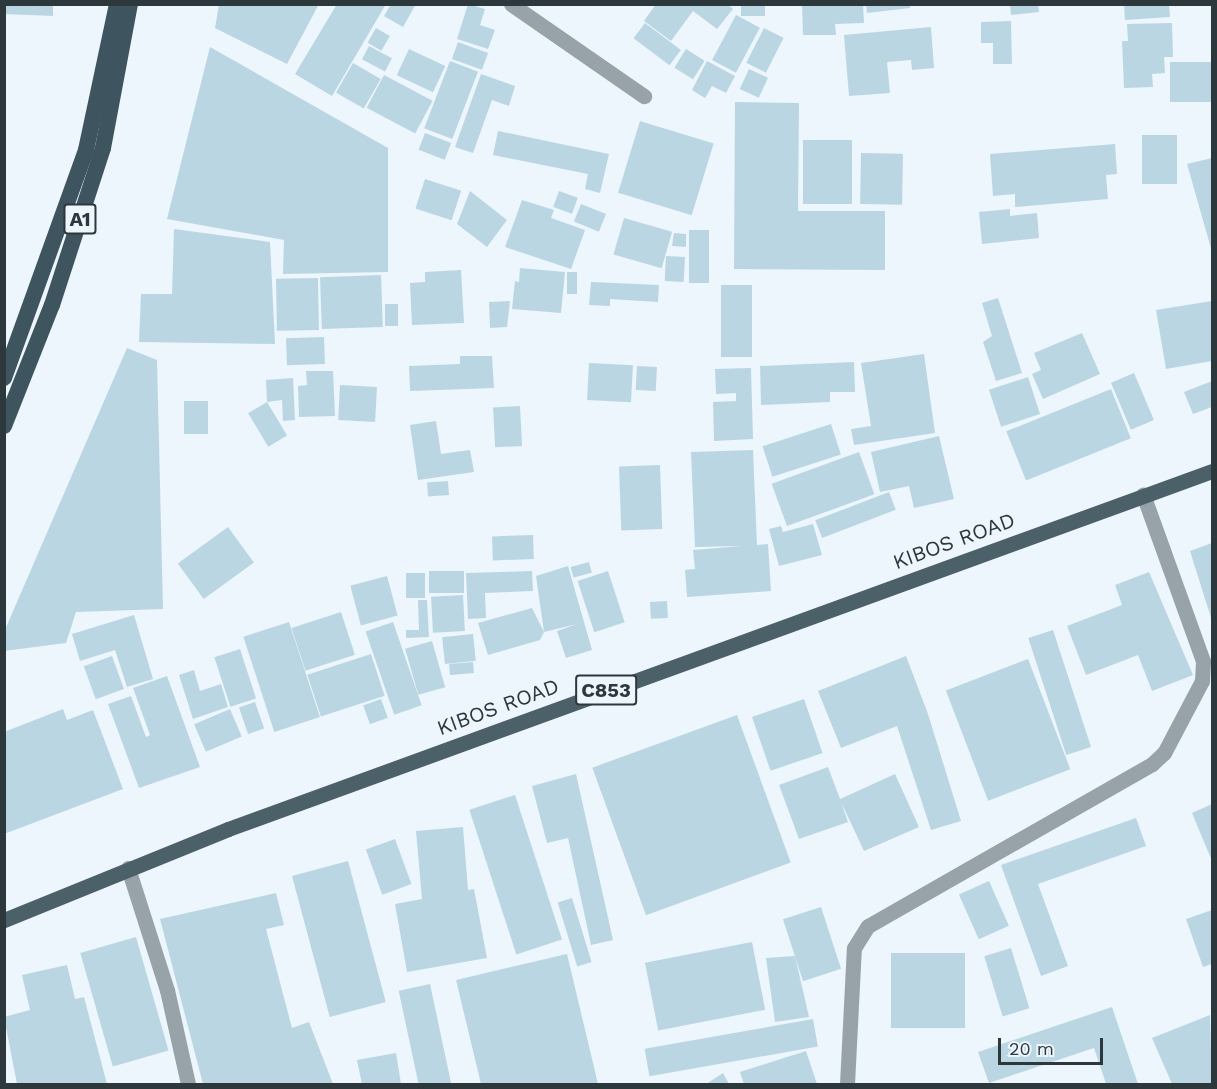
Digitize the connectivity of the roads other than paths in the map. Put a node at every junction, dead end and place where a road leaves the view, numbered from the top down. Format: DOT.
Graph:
graph roads {
  1 [pos="117,4"];
  2 [pos="130,4"];
  3 [pos="511,4"];
  4 [pos="644,96"];
  5 [pos="4,378"];
  6 [pos="4,426"];
  7 [pos="1212,471"];
  8 [pos="1143,495"];
  9 [pos="128,868"];
  10 [pos="4,920"];
  11 [pos="188,1084"];
  12 [pos="847,1084"];
  1 -- 5 [label="highway, A1"];
  2 -- 6 [label="highway, A1"];
  3 -- 4 [label="street"];
  7 -- 8 [label="main road, KIBOS ROAD / C853"];
  8 -- 9 [label="main road, KIBOS ROAD / C853"];
  8 -- 12 [label="street"];
  9 -- 10 [label="main road, KIBOS ROAD / C853"];
  9 -- 11 [label="street"];
}
